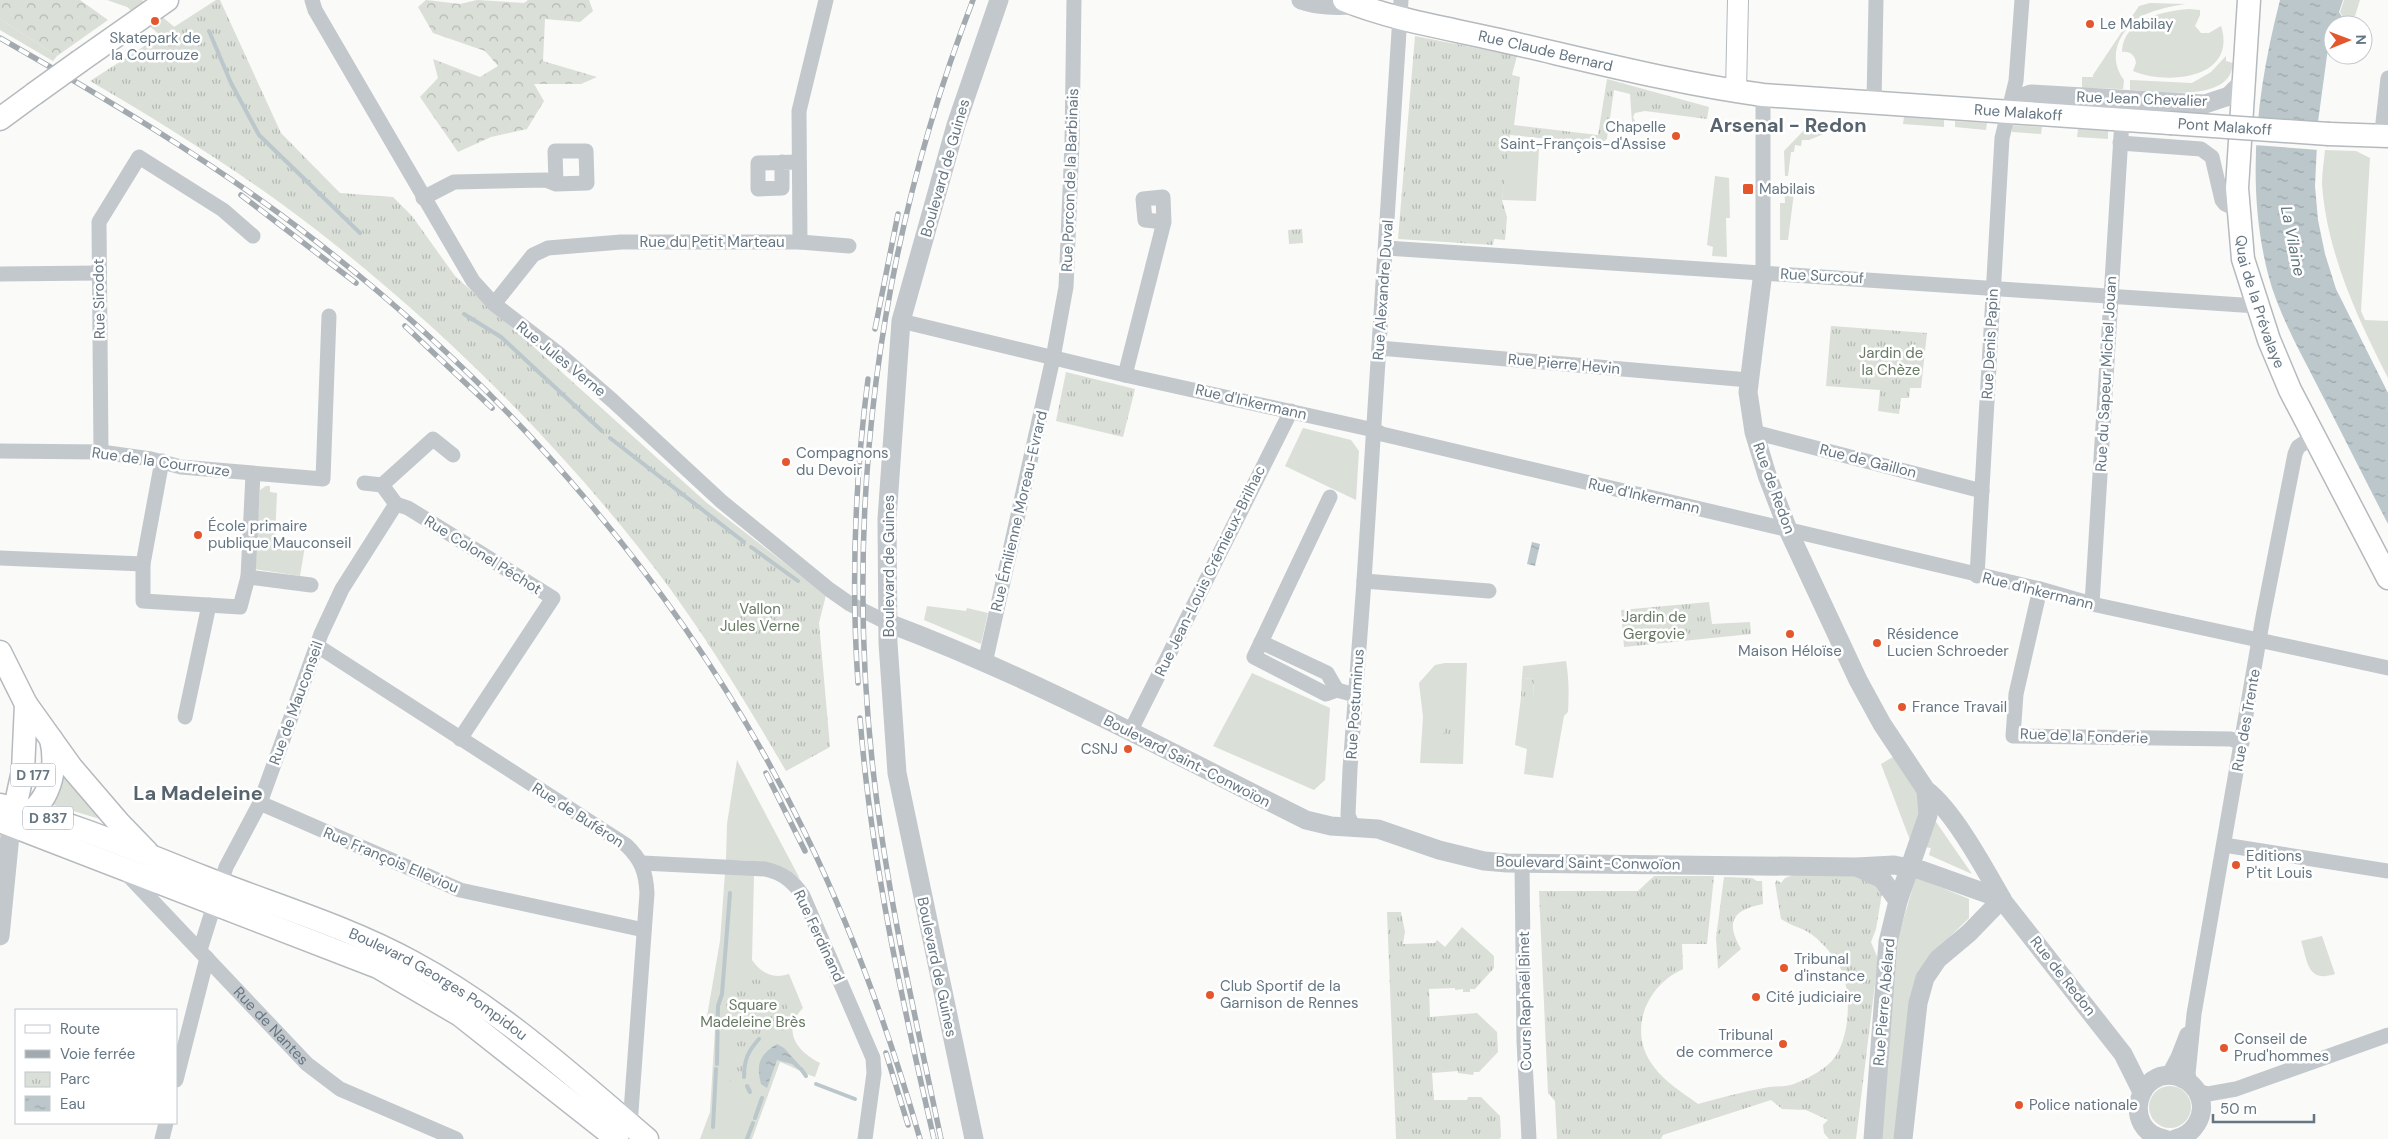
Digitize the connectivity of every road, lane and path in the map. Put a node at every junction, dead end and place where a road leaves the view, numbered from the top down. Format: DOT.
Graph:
graph roads {
  1 [pos="312,0"];
  2 [pos="322,0"];
  3 [pos="826,0"];
  4 [pos="999,0"];
  5 [pos="1074,0"];
  6 [pos="1301,0"];
  7 [pos="1738,0"];
  8 [pos="1876,0"];
  9 [pos="2022,0"];
  10 [pos="2249,0"];
  11 [pos="164,2"];
  12 [pos="1349,2"];
  13 [pos="1401,9"];
  14 [pos="321,19"];
  15 [pos="2388,78"];
  16 [pos="2245,80"];
  17 [pos="2016,82"];
  18 [pos="1732,90"];
  19 [pos="2031,94"];
  20 [pos="1764,95"];
  21 [pos="1874,102"];
  22 [pos="2008,112"];
  23 [pos="0,119"];
  24 [pos="2122,120"];
  25 [pos="2386,137"];
  26 [pos="2120,144"];
  27 [pos="782,162"];
  28 [pos="800,162"];
  29 [pos="556,184"];
  30 [pos="423,198"];
  31 [pos="2238,210"];
  32 [pos="1164,222"];
  33 [pos="253,236"];
  34 [pos="800,242"];
  35 [pos="849,246"];
  36 [pos="1386,248"];
  37 [pos="1763,272"];
  38 [pos="99,273"];
  39 [pos="0,274"];
  40 [pos="1993,287"];
  41 [pos="2111,295"];
  42 [pos="494,304"];
  43 [pos="2257,306"];
  44 [pos="329,316"];
  45 [pos="901,321"];
  46 [pos="1379,348"];
  47 [pos="1053,358"];
  48 [pos="1125,375"];
  49 [pos="1748,380"];
  50 [pos="1291,410"];
  51 [pos="1374,430"];
  52 [pos="1754,432"];
  53 [pos="2314,436"];
  54 [pos="0,451"];
  55 [pos="101,452"];
  56 [pos="453,455"];
  57 [pos="162,461"];
  58 [pos="253,474"];
  59 [pos="364,483"];
  60 [pos="382,485"];
  61 [pos="1982,490"];
  62 [pos="1330,497"];
  63 [pos="396,504"];
  64 [pos="1788,530"];
  65 [pos="0,558"];
  66 [pos="143,564"];
  67 [pos="1977,576"];
  68 [pos="248,577"];
  69 [pos="2388,578"];
  70 [pos="1364,581"];
  71 [pos="311,585"];
  72 [pos="2040,589"];
  73 [pos="1489,592"];
  74 [pos="2092,604"];
  75 [pos="209,605"];
  76 [pos="888,623"];
  77 [pos="2259,641"];
  78 [pos="316,645"];
  79 [pos="0,652"];
  80 [pos="985,663"];
  81 [pos="2388,668"];
  82 [pos="1355,695"];
  83 [pos="25,710"];
  84 [pos="186,717"];
  85 [pos="1130,732"];
  86 [pos="50,734"];
  87 [pos="460,739"];
  88 [pos="2242,743"];
  89 [pos="1927,797"];
  90 [pos="260,803"];
  91 [pos="11,816"];
  92 [pos="1352,827"];
  93 [pos="2224,845"];
  94 [pos="152,857"];
  95 [pos="642,863"];
  96 [pos="1522,864"];
  97 [pos="120,867"];
  98 [pos="1856,867"];
  99 [pos="1910,867"];
  100 [pos="2388,871"];
  101 [pos="219,894"];
  102 [pos="2002,899"];
  103 [pos="1898,901"];
  104 [pos="644,930"];
  105 [pos="0,936"];
  106 [pos="203,954"];
  107 [pos="2194,1014"];
  108 [pos="2388,1035"];
  109 [pos="2123,1054"];
  110 [pos="178,1071"];
  111 [pos="2164,1076"];
  112 [pos="2193,1087"];
  113 [pos="2236,1089"];
  114 [pos="2142,1092"];
  115 [pos="166,1124"];
  116 [pos="2201,1126"];
  117 [pos="625,1134"];
  118 [pos="2143,1134"];
  119 [pos="162,1139"];
  120 [pos="456,1139"];
  121 [pos="647,1139"];
  122 [pos="865,1139"];
  123 [pos="974,1139"];
  124 [pos="1529,1139"];
  125 [pos="1873,1139"];
  126 [pos="1903,1139"];
  127 [pos="2165,1139"];
  128 [pos="2175,1139"];
  1 -- 14 [label="street, Rue Jules Verne"];
  2 -- 14 [label="street"];
  3 -- 28 [label="street, Rue du Petit Marteau"];
  4 -- 45 [label="street, Boulevard de Guines"];
  5 -- 47 [label="street, Rue Porcon de la Barbinais"];
  6 -- 12 [label="street, Rue Claude Bernard"];
  7 -- 18 [label="main road"];
  8 -- 21 [label="street"];
  9 -- 17 [label="street, Rue Denis Papin"];
  10 -- 16 [label="main road, Quai de la Prévalaye"];
  11 -- 23 [label="main road, bridge"];
  12 -- 13 [label="main road, Rue Claude Bernard"];
  13 -- 18 [label="main road, Rue Claude Bernard"];
  13 -- 36 [label="street, Rue Alexandre Duval"];
  14 -- 30 [label="street, Rue Jules Verne"];
  15 -- 25 [label="street"];
  16 -- 19 [label="street, Rue Jean Chevalier"];
  16 -- 31 [label="main road, Quai de la Prévalaye"];
  17 -- 19 [label="street"];
  17 -- 22 [label="street, Rue Denis Papin"];
  18 -- 20 [label="main road, Rue Malakoff"];
  19 -- 22 [label="street"];
  20 -- 21 [label="main road, Rue Malakoff"];
  20 -- 37 [label="street, Rue de Redon"];
  21 -- 22 [label="main road, Rue Malakoff"];
  22 -- 24 [label="main road, Rue Malakoff"];
  22 -- 40 [label="street, Rue Denis Papin"];
  24 -- 25 [label="main road, Pont Malakoff, bridge"];
  24 -- 26 [label="street"];
  26 -- 31 [label="street"];
  26 -- 41 [label="street, Rue du Sapeur Michel Jouan"];
  27 -- 28 [label="street"];
  28 -- 34 [label="street, Rue du Petit Marteau"];
  29 -- 30 [label="street"];
  30 -- 42 [label="street, Rue Jules Verne"];
  31 -- 43 [label="main road, Quai de la Prévalaye"];
  32 -- 48 [label="street"];
  33 -- 38 [label="street, Rue Sirodot"];
  34 -- 35 [label="street"];
  34 -- 42 [label="street, Rue du Petit Marteau"];
  36 -- 37 [label="street, Rue Surcouf"];
  36 -- 46 [label="street, Rue Alexandre Duval"];
  37 -- 40 [label="street, Rue Surcouf"];
  37 -- 49 [label="street, Rue de Redon"];
  38 -- 39 [label="street"];
  38 -- 55 [label="street, Rue Sirodot"];
  40 -- 41 [label="street, Rue Surcouf"];
  40 -- 61 [label="street, Rue Denis Papin"];
  41 -- 43 [label="street, Rue Surcouf"];
  41 -- 74 [label="street, Rue du Sapeur Michel Jouan"];
  42 -- 76 [label="street, Rue Jules Verne"];
  43 -- 53 [label="main road, Quai de la Prévalaye"];
  44 -- 58 [label="street, Rue de la Courrouze"];
  45 -- 47 [label="street, Rue d'Inkermann"];
  45 -- 76 [label="street, Boulevard de Guines"];
  46 -- 49 [label="street, Rue Pierre Hevin"];
  46 -- 51 [label="street, Rue Alexandre Duval"];
  47 -- 48 [label="street, Rue d'Inkermann"];
  47 -- 80 [label="street, Rue Émilienne Moreau-Evrard"];
  48 -- 50 [label="street, Rue d'Inkermann"];
  49 -- 52 [label="street, Rue de Redon"];
  50 -- 51 [label="street, Rue d'Inkermann"];
  50 -- 85 [label="street, Rue Jean-Louis Crémieux-Brilhac"];
  51 -- 64 [label="street, Rue d'Inkermann"];
  51 -- 70 [label="street, Rue Alexandre Duval"];
  52 -- 61 [label="street, Rue de Gaillon"];
  52 -- 64 [label="street, Rue de Redon"];
  53 -- 69 [label="main road, Quai de la Prévalaye"];
  53 -- 77 [label="street, Rue des Trente"];
  54 -- 55 [label="street, Rue de la Courrouze"];
  55 -- 57 [label="street, Rue de la Courrouze"];
  56 -- 60 [label="street"];
  57 -- 58 [label="street, Rue de la Courrouze"];
  57 -- 66 [label="street"];
  58 -- 68 [label="street"];
  59 -- 60 [label="street"];
  60 -- 63 [label="street"];
  61 -- 67 [label="street, Rue Denis Papin"];
  62 -- 82 [label="street"];
  63 -- 78 [label="street, Rue de Mauconseil"];
  63 -- 87 [label="street, Rue Colonel Péchot"];
  64 -- 67 [label="street, Rue d'Inkermann"];
  64 -- 89 [label="street, Rue de Redon"];
  65 -- 66 [label="street"];
  66 -- 75 [label="street"];
  67 -- 72 [label="street, Rue d'Inkermann"];
  68 -- 71 [label="street"];
  68 -- 75 [label="street"];
  70 -- 73 [label="street"];
  70 -- 82 [label="street, Rue Postuminus"];
  72 -- 74 [label="street, Rue d'Inkermann"];
  72 -- 88 [label="street, Rue de la Fonderie"];
  74 -- 77 [label="street, Rue d'Inkermann"];
  75 -- 84 [label="street"];
  76 -- 80 [label="street, Boulevard Saint-Conwoïon"];
  76 -- 123 [label="street, Boulevard de Guines"];
  77 -- 81 [label="street, Rue d'Inkermann"];
  77 -- 88 [label="street, Rue des Trente"];
  78 -- 87 [label="street, Rue de Buféron"];
  78 -- 90 [label="street, Rue de Mauconseil"];
  79 -- 83 [label="main road, D 177"];
  80 -- 85 [label="street, Boulevard Saint-Conwoïon"];
  82 -- 92 [label="street, Rue Postuminus"];
  83 -- 86 [label="main road"];
  83 -- 91 [label="main road, D 177"];
  85 -- 92 [label="street, Boulevard Saint-Conwoïon"];
  86 -- 91 [label="main road, D 177"];
  86 -- 94 [label="main road"];
  87 -- 95 [label="street, Rue de Buféron"];
  88 -- 93 [label="street, Rue des Trente"];
  89 -- 99 [label="street, Rue Pierre Abélard"];
  89 -- 102 [label="street, Rue de Redon"];
  90 -- 101 [label="street, Rue de Mauconseil"];
  90 -- 104 [label="street, Rue François Elleviou"];
  91 -- 94 [label="main road, D 837"];
  91 -- 97 [label="main road, Rue de Nantes / D 837"];
  91 -- 105 [label="street"];
  92 -- 96 [label="street, Boulevard Saint-Conwoïon"];
  93 -- 100 [label="street"];
  93 -- 107 [label="street, Rue des Trente"];
  94 -- 101 [label="main road"];
  95 -- 104 [label="street"];
  95 -- 122 [label="street, Rue Ferdinand"];
  96 -- 98 [label="street, Boulevard Saint-Conwoïon"];
  96 -- 124 [label="street, Cours Raphaël Binet"];
  97 -- 101 [label="main road, Rue de Nantes"];
  97 -- 106 [label="street, Rue de Nantes"];
  98 -- 99 [label="street, Boulevard Saint-Conwoïon"];
  98 -- 103 [label="street"];
  99 -- 102 [label="street, Boulevard Saint-Conwoïon"];
  99 -- 103 [label="street, Rue Pierre Abélard"];
  101 -- 106 [label="street, Rue de Mauconseil"];
  101 -- 117 [label="main road, Boulevard Georges Pompidou"];
  102 -- 109 [label="street, Rue de Redon"];
  102 -- 126 [label="street"];
  103 -- 125 [label="street, Rue Pierre Abélard"];
  104 -- 117 [label="street"];
  106 -- 110 [label="street, Rue de Mauconseil"];
  106 -- 120 [label="street, Rue de Nantes"];
  107 -- 111 [label="street, Rue des Trente"];
  107 -- 112 [label="street, Rue des Trente"];
  108 -- 113 [label="street"];
  109 -- 111 [label="street, Rue de Redon"];
  109 -- 114 [label="street, Rue de Redon"];
  111 -- 112 [label="street, Rue de Redon"];
  111 -- 114 [label="street"];
  112 -- 113 [label="street"];
  112 -- 116 [label="street"];
  113 -- 116 [label="street"];
  114 -- 118 [label="street"];
  115 -- 119 [label="street"];
  116 -- 128 [label="street"];
  117 -- 121 [label="main road"];
  118 -- 127 [label="street"];
}
